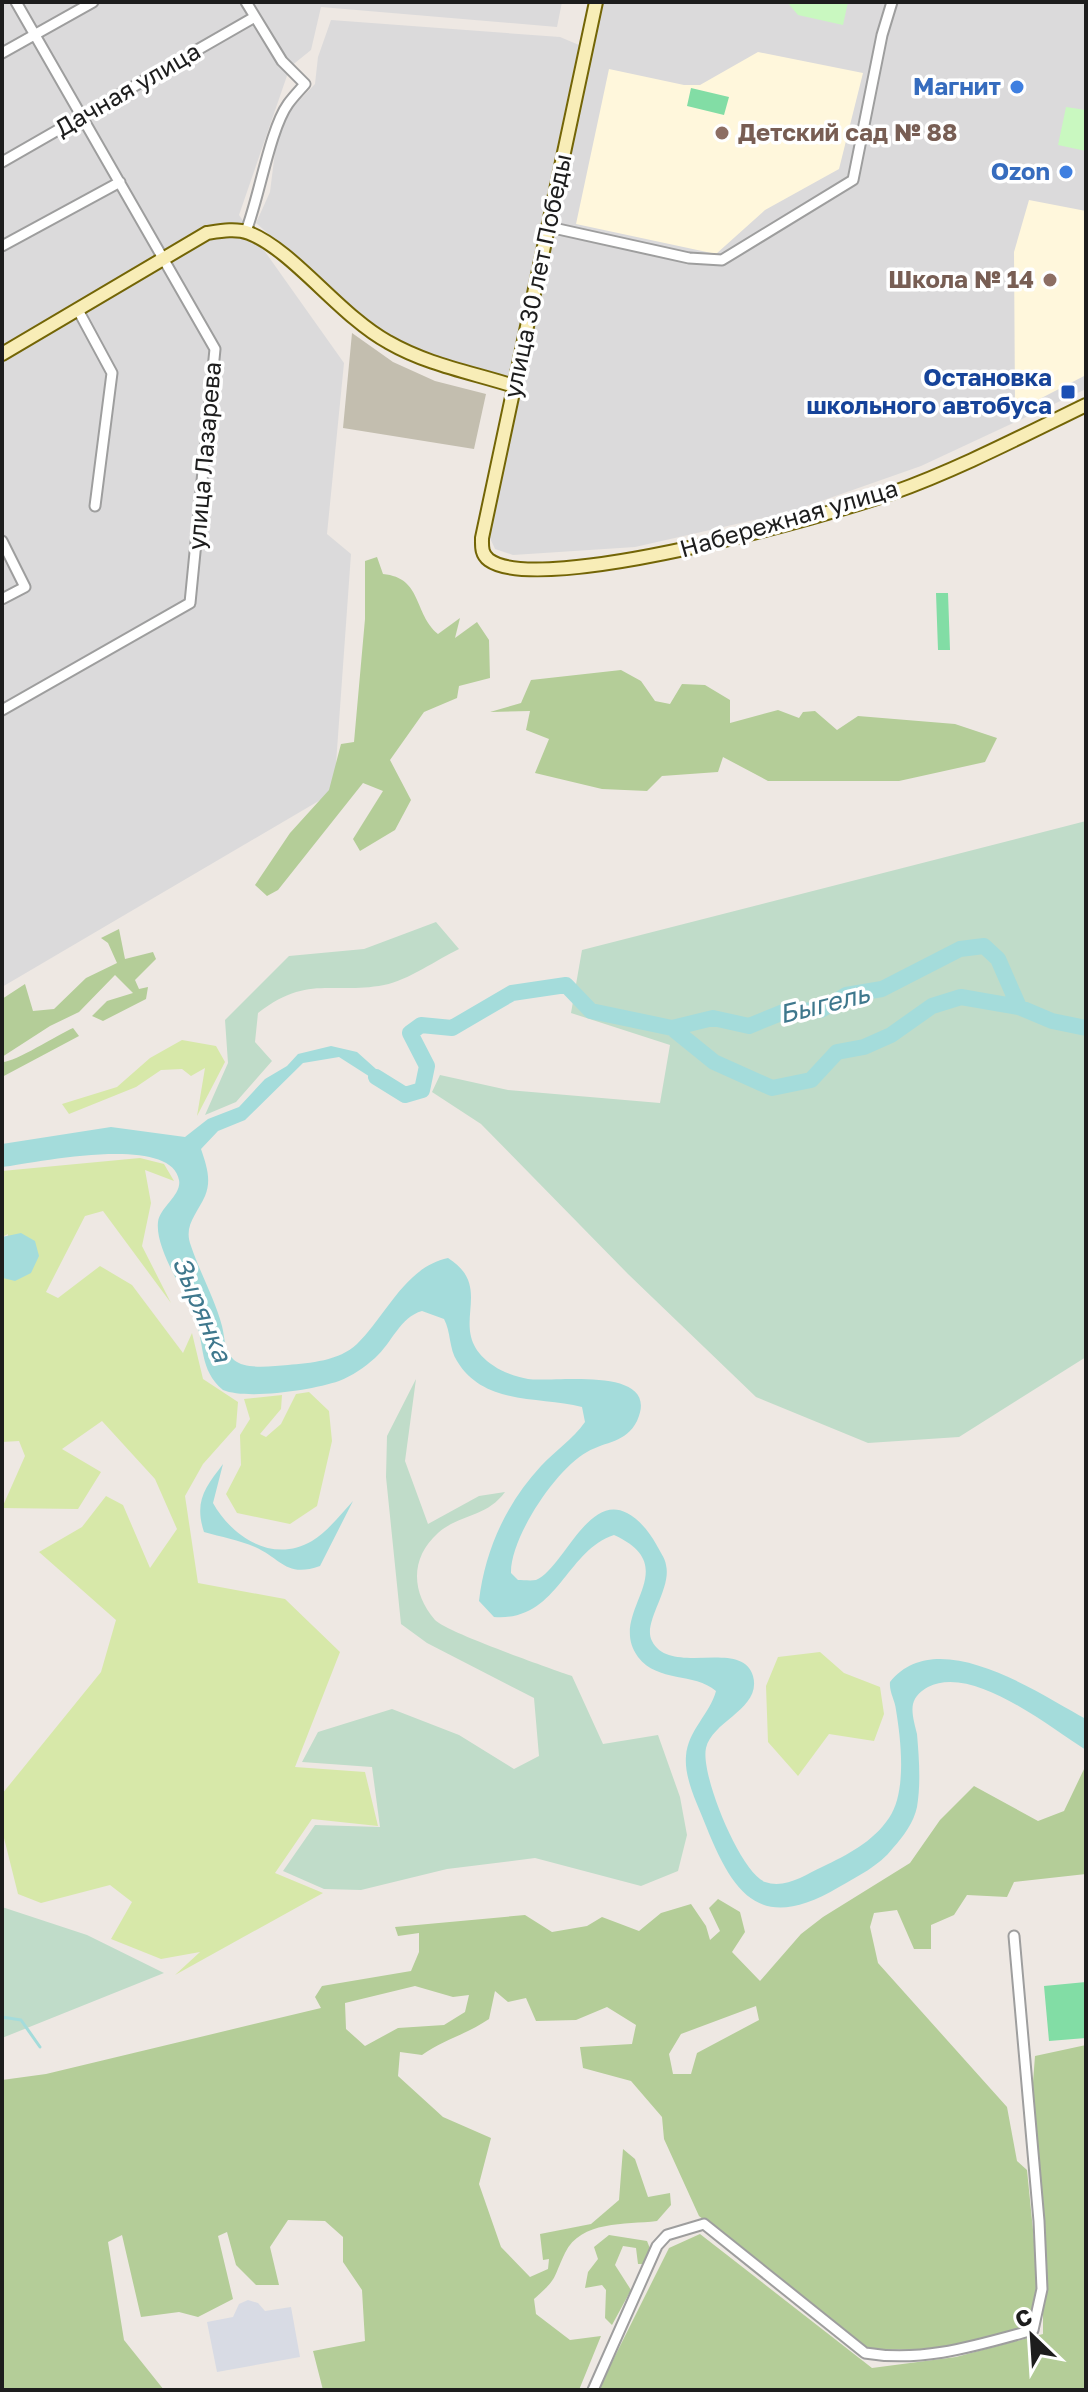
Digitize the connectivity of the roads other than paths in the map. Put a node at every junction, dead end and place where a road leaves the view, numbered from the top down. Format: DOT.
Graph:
graph roads {
  1 [pos="16,2"];
  2 [pos="93,2"];
  3 [pos="246,2"];
  4 [pos="596,2"];
  5 [pos="892,2"];
  6 [pos="253,18"];
  7 [pos="36,34"];
  8 [pos="2,53"];
  9 [pos="83,117"];
  10 [pos="2,162"];
  11 [pos="120,182"];
  12 [pos="549,227"];
  13 [pos="246,231"];
  14 [pos="2,246"];
  15 [pos="163,259"];
  16 [pos="78,310"];
  17 [pos="2,354"];
  18 [pos="514,386"];
  19 [pos="1086,405"];
  20 [pos="95,506"];
  21 [pos="2,541"];
  22 [pos="481,550"];
  23 [pos="2,599"];
  24 [pos="2,710"];
  25 [pos="1014,1936"];
  26 [pos="593,2390"];
  1 -- 7 [label="street, улица Лазарева"];
  2 -- 7 [label="street"];
  3 -- 6 [label="street"];
  4 -- 12 [label="street, улица 30 лет Победы"];
  5 -- 12 [label="street"];
  6 -- 9 [label="street, Дачная улица"];
  6 -- 13 [label="street"];
  7 -- 8 [label="street"];
  7 -- 9 [label="street, улица Лазарева"];
  9 -- 10 [label="street, Дачная улица"];
  9 -- 11 [label="street, улица Лазарева"];
  11 -- 14 [label="street"];
  11 -- 15 [label="street, улица Лазарева"];
  12 -- 18 [label="street, улица 30 лет Победы"];
  13 -- 15 [label="street"];
  13 -- 18 [label="street"];
  15 -- 16 [label="street"];
  15 -- 24 [label="street, улица Лазарева"];
  16 -- 17 [label="street"];
  16 -- 20 [label="street"];
  18 -- 22 [label="street, улица 30 лет Победы"];
  19 -- 22 [label="street, Набережная улица"];
  21 -- 23 [label="street"];
  25 -- 26 [label="street"];
}
